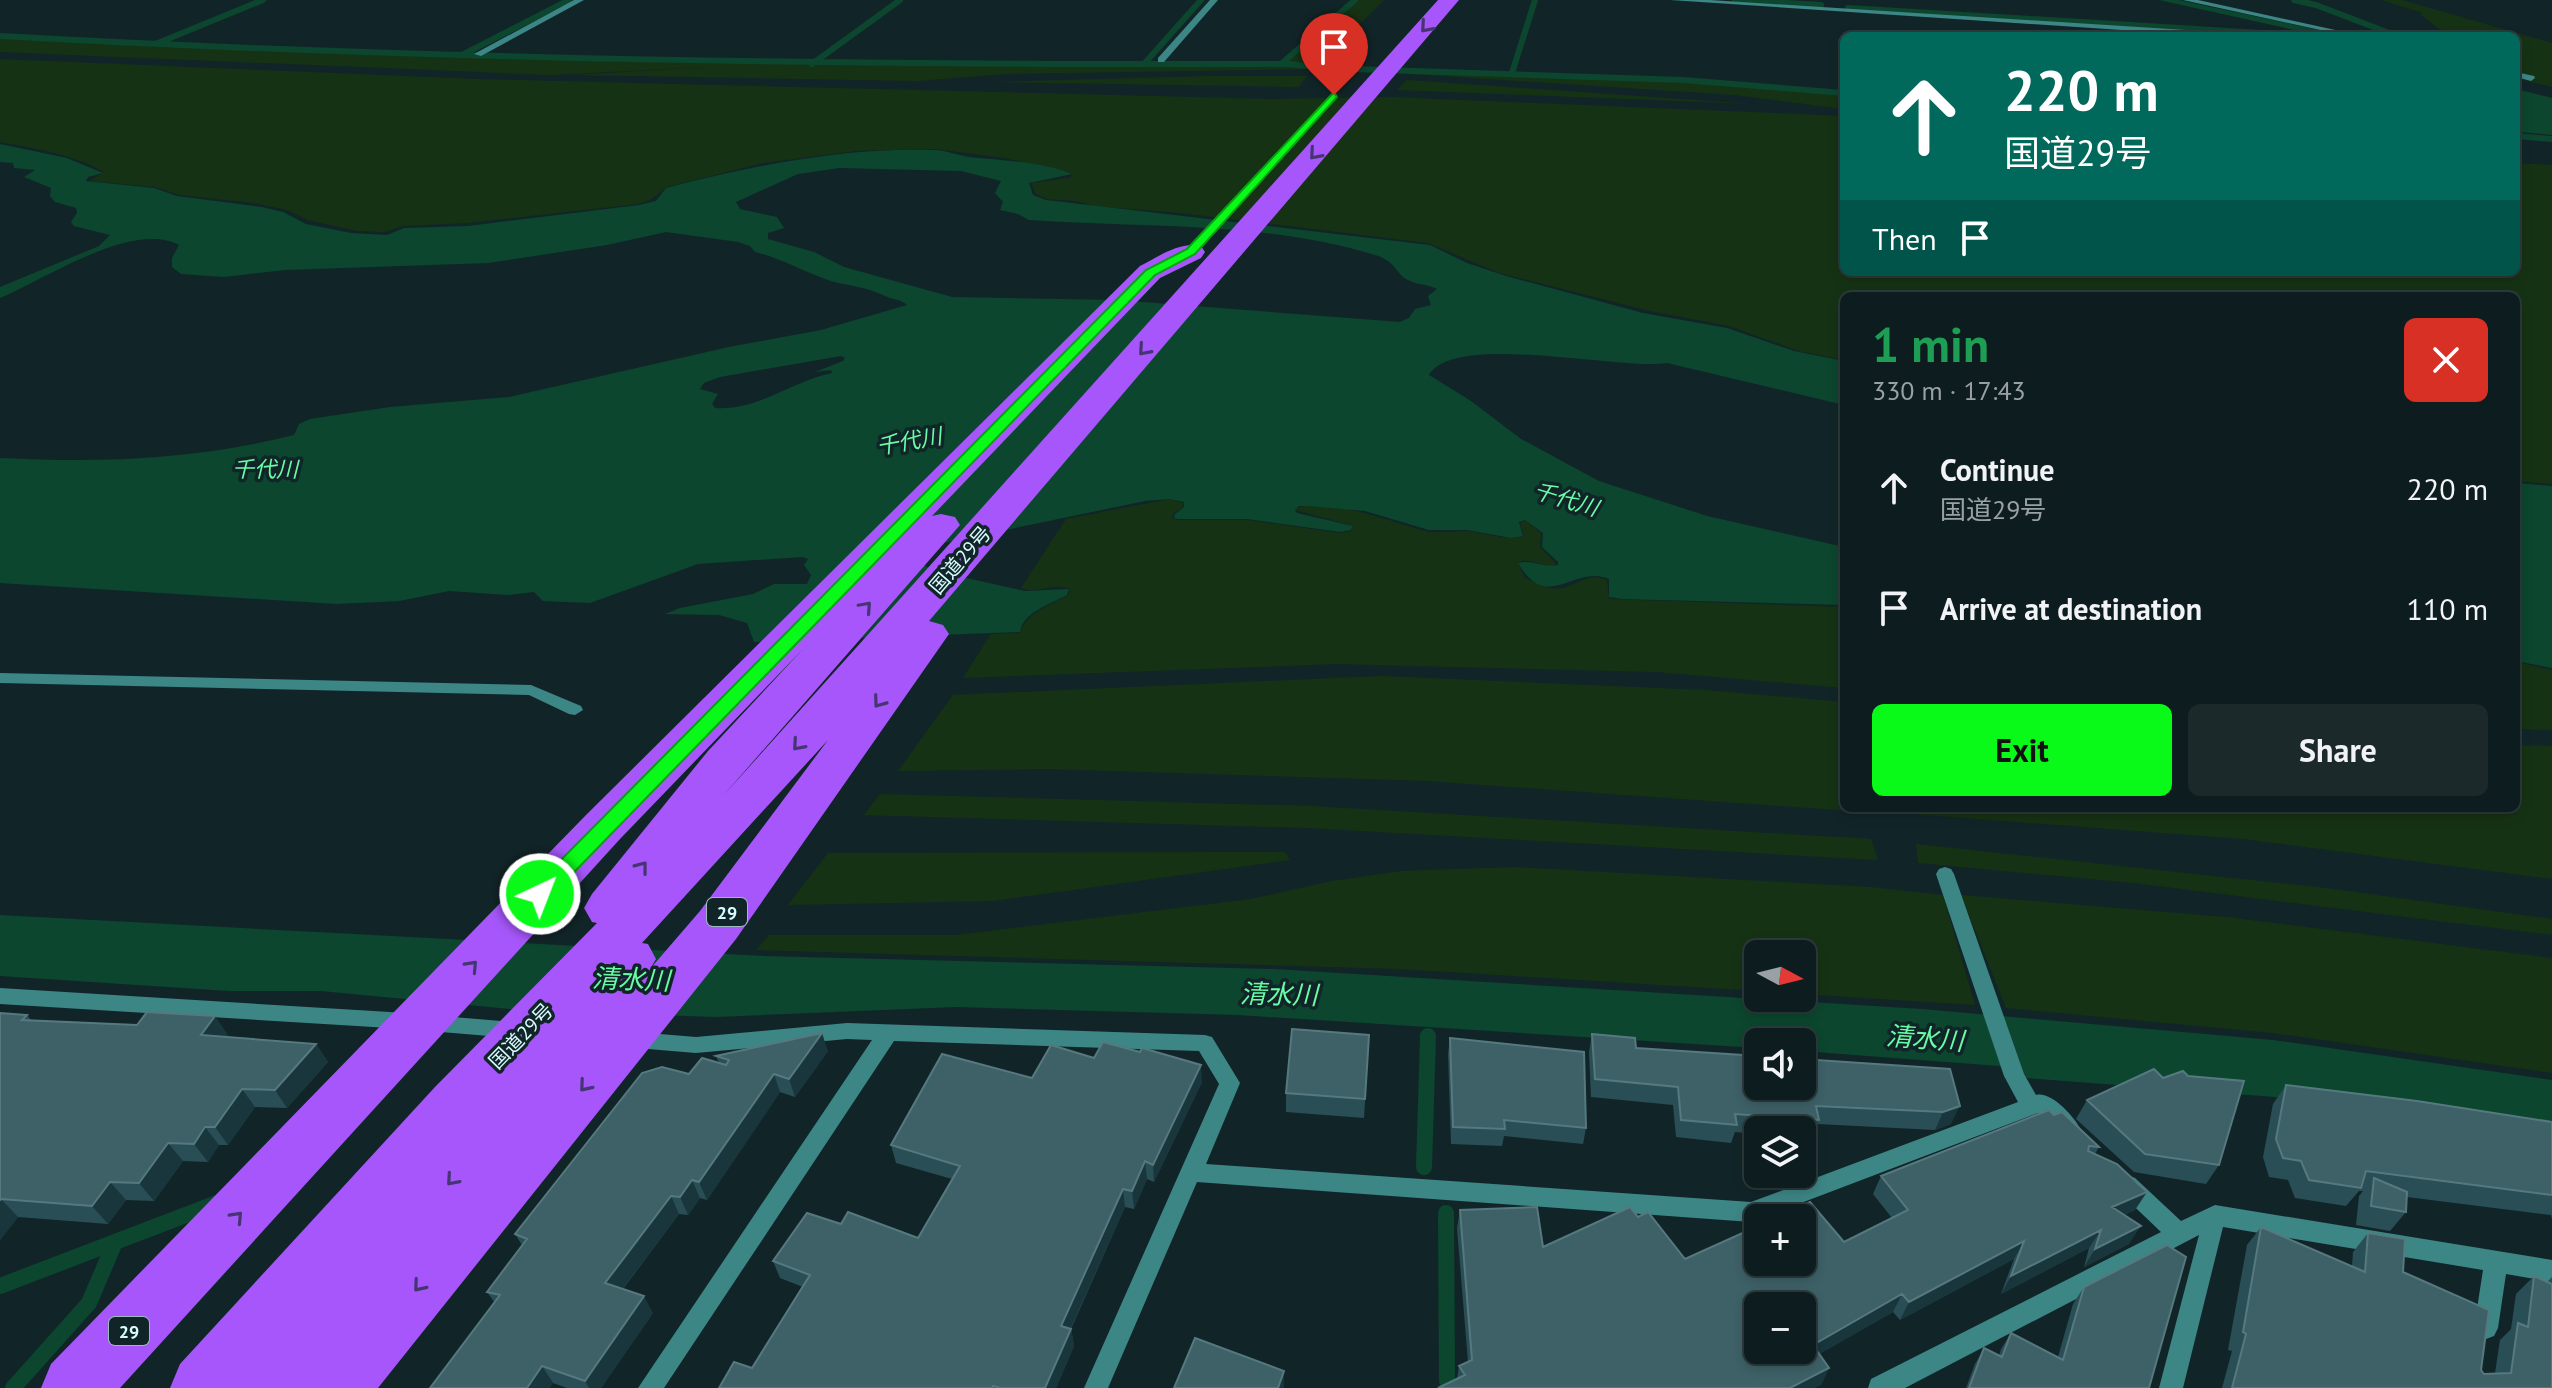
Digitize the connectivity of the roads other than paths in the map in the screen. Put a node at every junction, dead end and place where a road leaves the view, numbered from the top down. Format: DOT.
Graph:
graph roads {
  1 [pos="580,0"];
  2 [pos="1214,0"];
  3 [pos="1449,0"];
  4 [pos="1674,0"];
  5 [pos="2187,0"];
  6 [pos="2330,29"];
  7 [pos="2185,32"];
  8 [pos="2321,32"];
  9 [pos="2342,32"];
  10 [pos="1374,51"];
  11 [pos="478,54"];
  12 [pos="1161,60"];
  13 [pos="2520,75"];
  14 [pos="2531,78"];
  15 [pos="1310,122"];
  16 [pos="1089,412"];
  17 [pos="0,678"];
  18 [pos="575,710"];
  19 [pos="1945,874"];
  20 [pos="0,996"];
  21 [pos="887,1034"];
  22 [pos="2031,1106"];
  23 [pos="479,1113"];
  24 [pos="2087,1146"];
  25 [pos="2110,1168"];
  26 [pos="1189,1172"];
  27 [pos="2215,1215"];
  28 [pos="2180,1235"];
  29 [pos="2496,1262"];
  30 [pos="2552,1271"];
  31 [pos="2482,1357"];
  32 [pos="75,1388"];
  33 [pos="204,1388"];
  34 [pos="273,1388"];
  35 [pos="335,1388"];
  36 [pos="650,1388"];
  37 [pos="1096,1388"];
  38 [pos="1880,1388"];
  39 [pos="2171,1388"];
  1 -- 11 [label="street"];
  2 -- 12 [label="street"];
  3 -- 16 [label="highway, 国道29号 / 29, one-way"];
  4 -- 7 [label="street"];
  5 -- 6 [label="street"];
  6 -- 8 [label="street"];
  6 -- 9 [label="street"];
  10 -- 15 [label="highway"];
  13 -- 14 [label="street"];
  16 -- 23 [label="highway, 国道29号 / 29, one-way"];
  16 -- 35 [label="highway, 29, one-way"];
  17 -- 18 [label="street"];
  19 -- 22 [label="street"];
  20 -- 21 [label="street"];
  21 -- 26 [label="street"];
  21 -- 36 [label="street"];
  22 -- 24 [label="street"];
  22 -- 26 [label="street"];
  23 -- 32 [label="highway, 国道29号 / 29"];
  23 -- 33 [label="highway, 国道29号 / 29"];
  23 -- 34 [label="highway, 29, one-way"];
  25 -- 28 [label="street"];
  26 -- 37 [label="street"];
  27 -- 28 [label="street"];
  27 -- 29 [label="street"];
  27 -- 39 [label="street"];
  28 -- 38 [label="street"];
  29 -- 30 [label="street"];
  29 -- 31 [label="street"];
}
